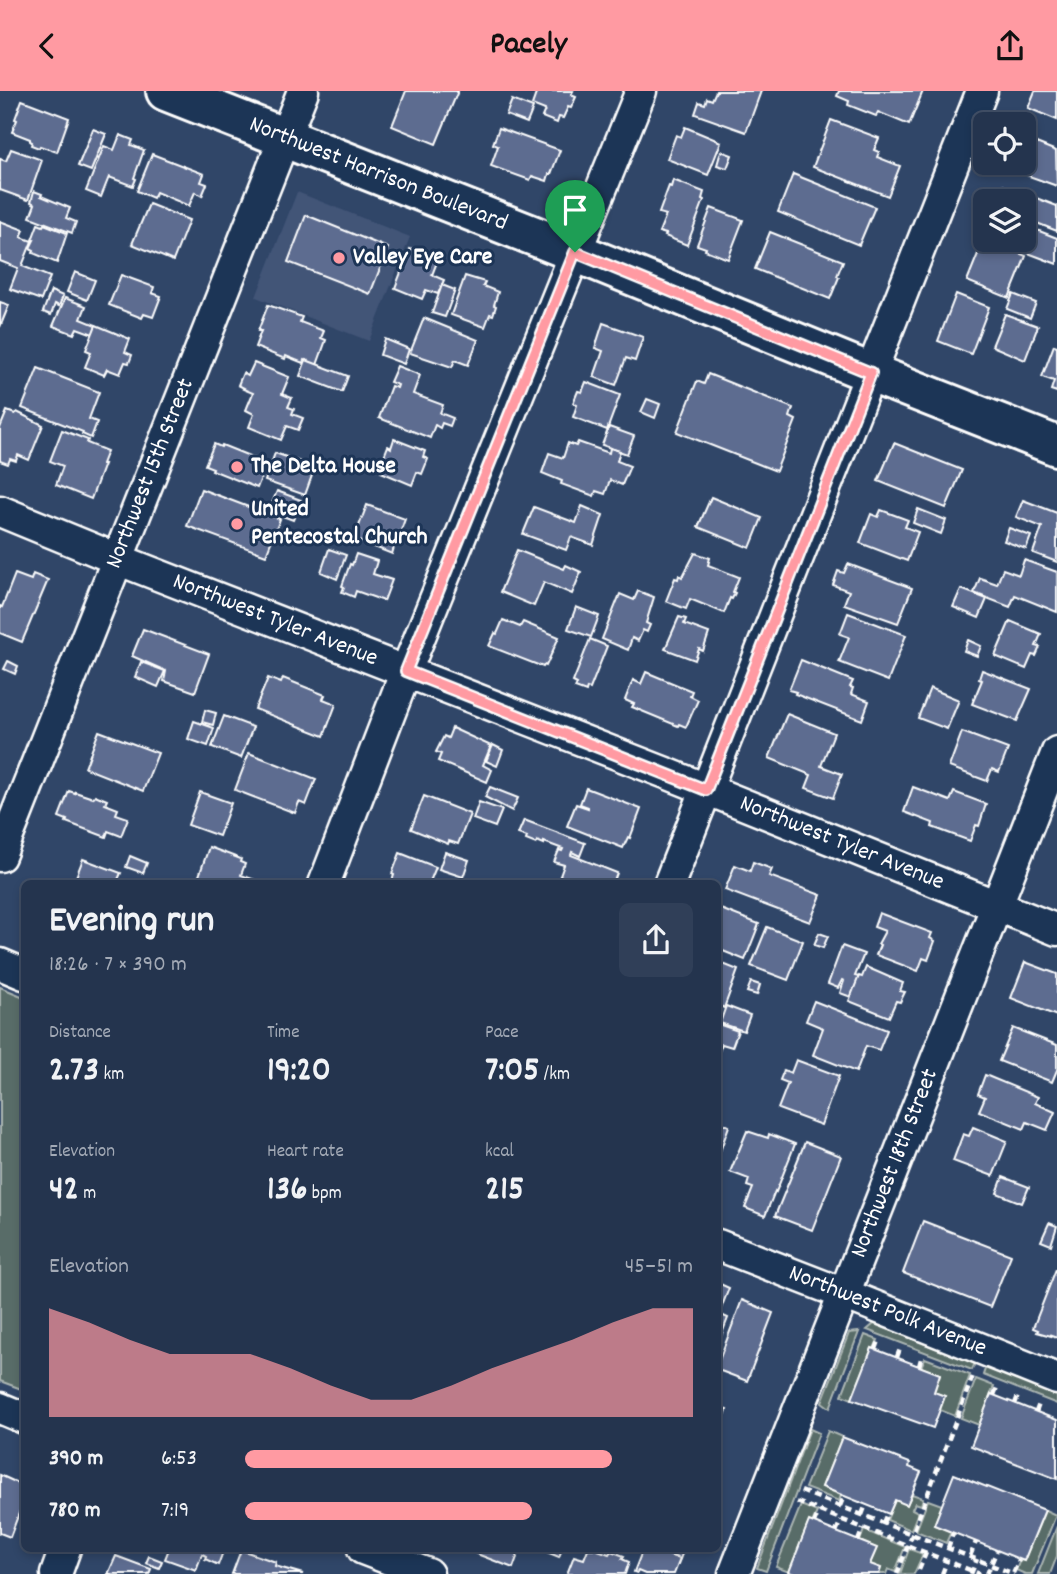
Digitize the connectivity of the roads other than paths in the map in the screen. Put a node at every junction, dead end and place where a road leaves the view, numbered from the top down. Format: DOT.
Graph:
graph roads {
  1 [pos="166,91"];
  2 [pos="303,91"];
  3 [pos="640,91"];
  4 [pos="982,91"];
  5 [pos="283,137"];
  6 [pos="575,252"];
  7 [pos="871,373"];
  8 [pos="1057,446"];
  9 [pos="0,511"];
  10 [pos="117,559"];
  11 [pos="406,671"];
  12 [pos="1057,752"];
  13 [pos="706,790"];
  14 [pos="0,856"];
  15 [pos="326,880"];
  16 [pos="671,880"];
  17 [pos="996,906"];
  18 [pos="1057,930"];
  19 [pos="0,964"];
  20 [pos="21,973"];
  21 [pos="721,1246"];
  22 [pos="844,1294"];
  23 [pos="1049,1390"];
  24 [pos="0,1408"];
  25 [pos="21,1416"];
  26 [pos="64,1552"];
  27 [pos="371,1552"];
  28 [pos="399,1562"];
  29 [pos="56,1574"];
  30 [pos="428,1574"];
  31 [pos="734,1574"];
  1 -- 5 [label="main road, Northwest Harrison Boulevard"];
  2 -- 5 [label="street, Northwest 15th Street"];
  3 -- 6 [label="street"];
  4 -- 7 [label="street"];
  5 -- 6 [label="main road, Northwest Harrison Boulevard"];
  5 -- 10 [label="street, Northwest 15th Street"];
  6 -- 7 [label="main road, Northwest Harrison Boulevard"];
  6 -- 11 [label="street"];
  7 -- 8 [label="main road, Northwest Harrison Boulevard"];
  7 -- 13 [label="street"];
  9 -- 10 [label="street, Northwest Tyler Avenue"];
  10 -- 11 [label="street, Northwest Tyler Avenue"];
  10 -- 14 [label="street, Northwest 15th Street"];
  11 -- 13 [label="street, Northwest Tyler Avenue"];
  11 -- 15 [label="street"];
  12 -- 17 [label="street, Northwest 18th Street"];
  13 -- 16 [label="street"];
  13 -- 17 [label="street, Northwest Tyler Avenue"];
  17 -- 18 [label="street, Northwest Tyler Avenue"];
  17 -- 22 [label="street, Northwest 18th Street"];
  19 -- 20 [label="street"];
  21 -- 22 [label="street, Northwest Polk Avenue"];
  22 -- 23 [label="street, Northwest Polk Avenue"];
  22 -- 31 [label="street, Northwest 18th Street"];
  24 -- 25 [label="street"];
  26 -- 29 [label="street"];
  27 -- 28 [label="street"];
  28 -- 30 [label="street"];
}
